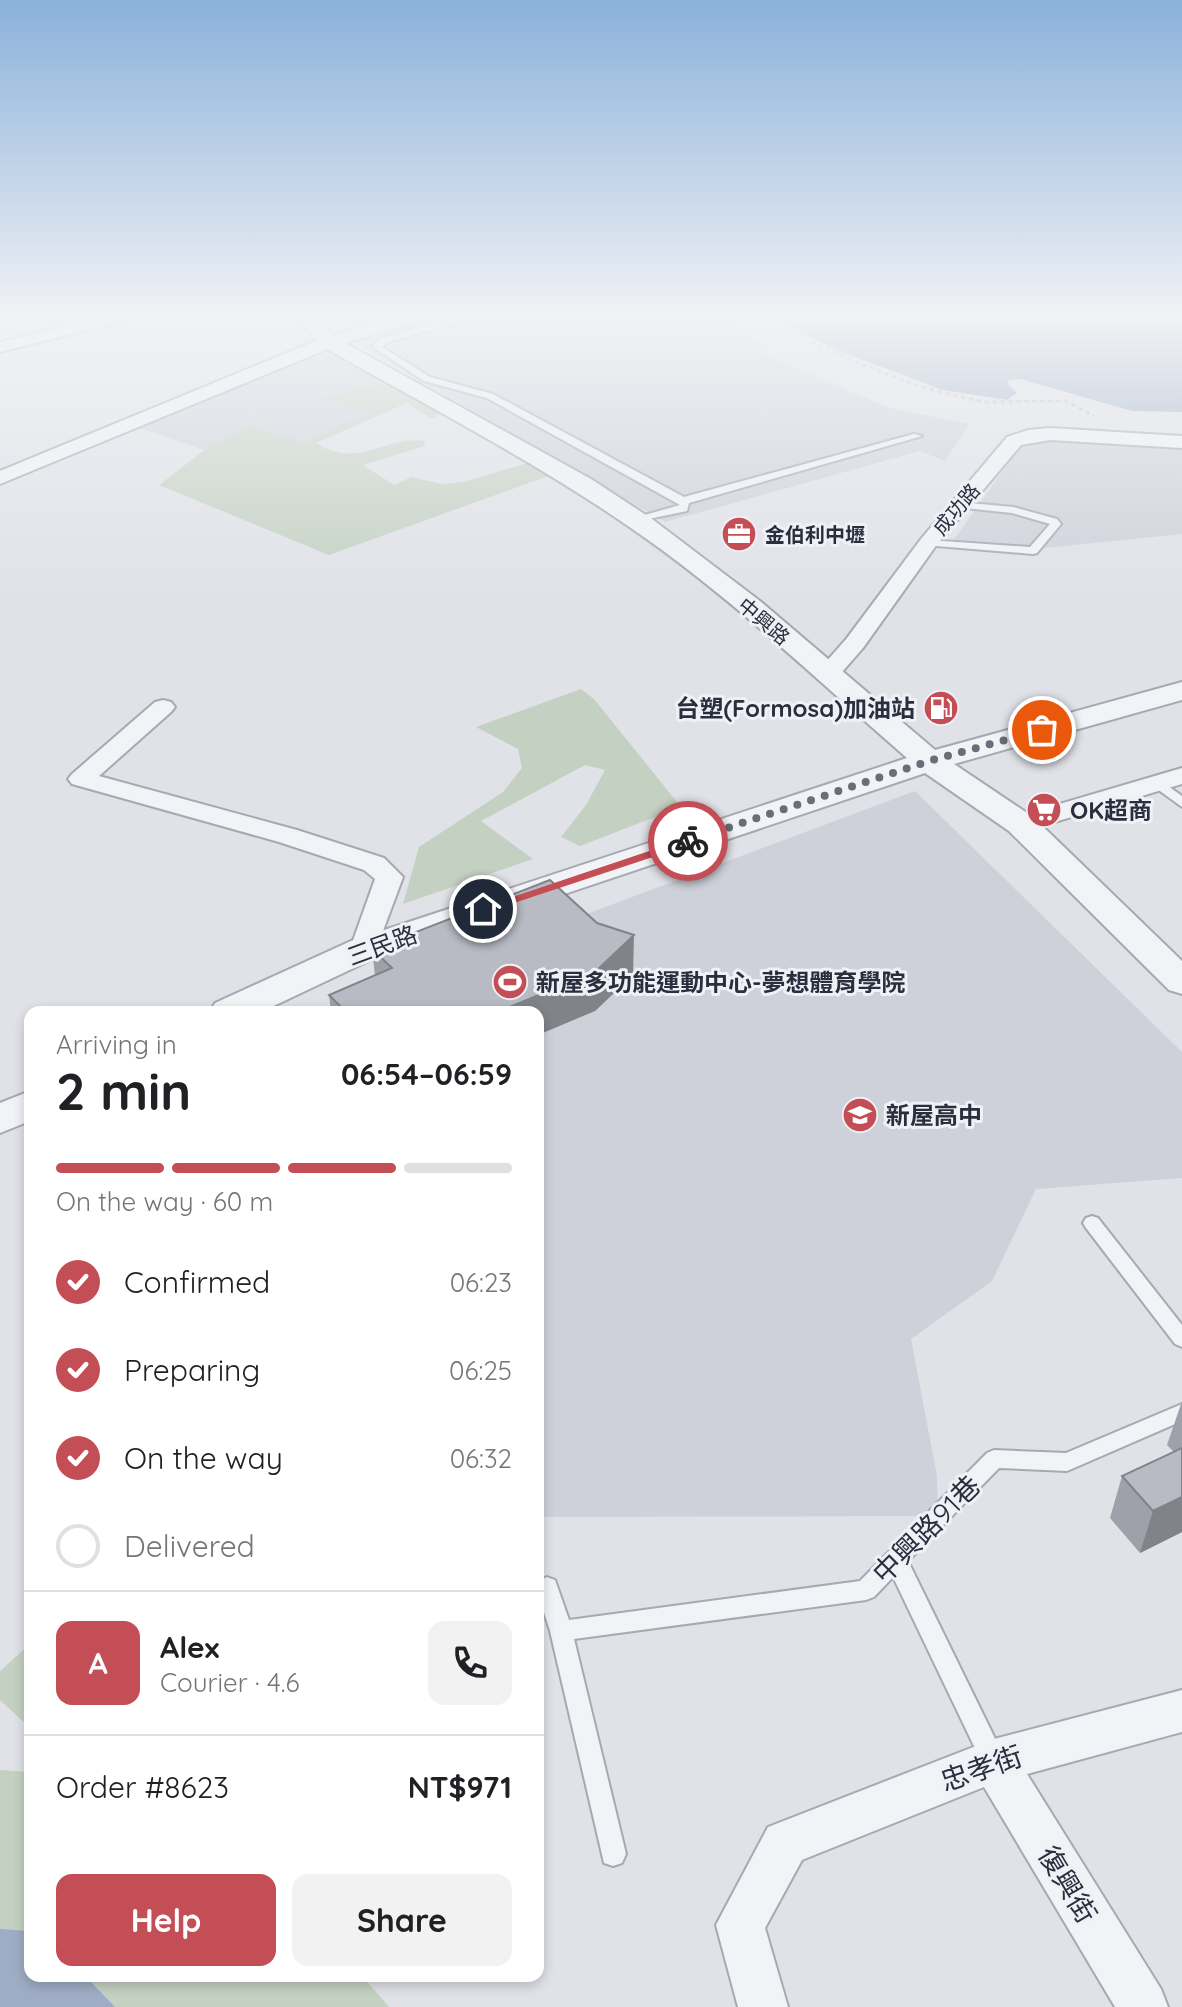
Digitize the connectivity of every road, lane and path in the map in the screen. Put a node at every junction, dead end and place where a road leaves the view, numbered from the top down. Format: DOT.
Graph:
graph roads {
  1 [pos="163,411"];
  2 [pos="451,411"];
  3 [pos="517,411"];
  4 [pos="1085,411"];
  5 [pos="1104,418"];
  6 [pos="917,436"];
  7 [pos="1182,442"];
  8 [pos="0,478"];
  9 [pos="683,501"];
  10 [pos="959,505"];
  11 [pos="638,520"];
  12 [pos="928,543"];
  13 [pos="827,675"];
  14 [pos="1182,691"];
  15 [pos="163,707"];
  16 [pos="929,761"];
  17 [pos="1170,780"];
  18 [pos="1182,803"];
  19 [pos="1021,824"];
  20 [pos="364,949"];
  21 [pos="1177,970"];
  22 [pos="242,1006"];
  23 [pos="24,1108"];
  24 [pos="0,1119"];
  25 [pos="1092,1223"];
  26 [pos="1182,1339"];
  27 [pos="1182,1412"];
  28 [pos="897,1561"];
  29 [pos="547,1587"];
  30 [pos="561,1631"];
  31 [pos="1182,1711"];
  32 [pos="994,1761"];
  33 [pos="613,1854"];
  34 [pos="763,2007"];
  35 [pos="1143,2007"];
  1 -- 8 [label="street"];
  2 -- 11 [label="street, 中興路"];
  3 -- 9 [label="lane"];
  4 -- 5 [label="path"];
  6 -- 9 [label="lane"];
  7 -- 10 [label="street, 成功路"];
  9 -- 11 [label="lane"];
  10 -- 12 [label="street, 成功路"];
  10 -- 12 [label="lane"];
  11 -- 13 [label="street, 中興路"];
  12 -- 13 [label="street, 成功路"];
  13 -- 16 [label="street, 中興路"];
  14 -- 16 [label="street, 三民路"];
  15 -- 20 [label="street"];
  16 -- 19 [label="street, 中興路"];
  16 -- 20 [label="street, 三民路"];
  17 -- 18 [label="lane"];
  17 -- 19 [label="street"];
  19 -- 21 [label="street, 中興路"];
  20 -- 22 [label="street, 三民路"];
  23 -- 24 [label="street"];
  25 -- 26 [label="lane"];
  27 -- 28 [label="lane, 中興路91巷"];
  28 -- 30 [label="lane, 中興路91巷"];
  28 -- 32 [label="lane"];
  29 -- 30 [label="lane"];
  30 -- 33 [label="lane"];
  31 -- 32 [label="street, 忠孝街"];
  32 -- 34 [label="street, 忠孝街"];
  32 -- 35 [label="street, 復興街"];
}
